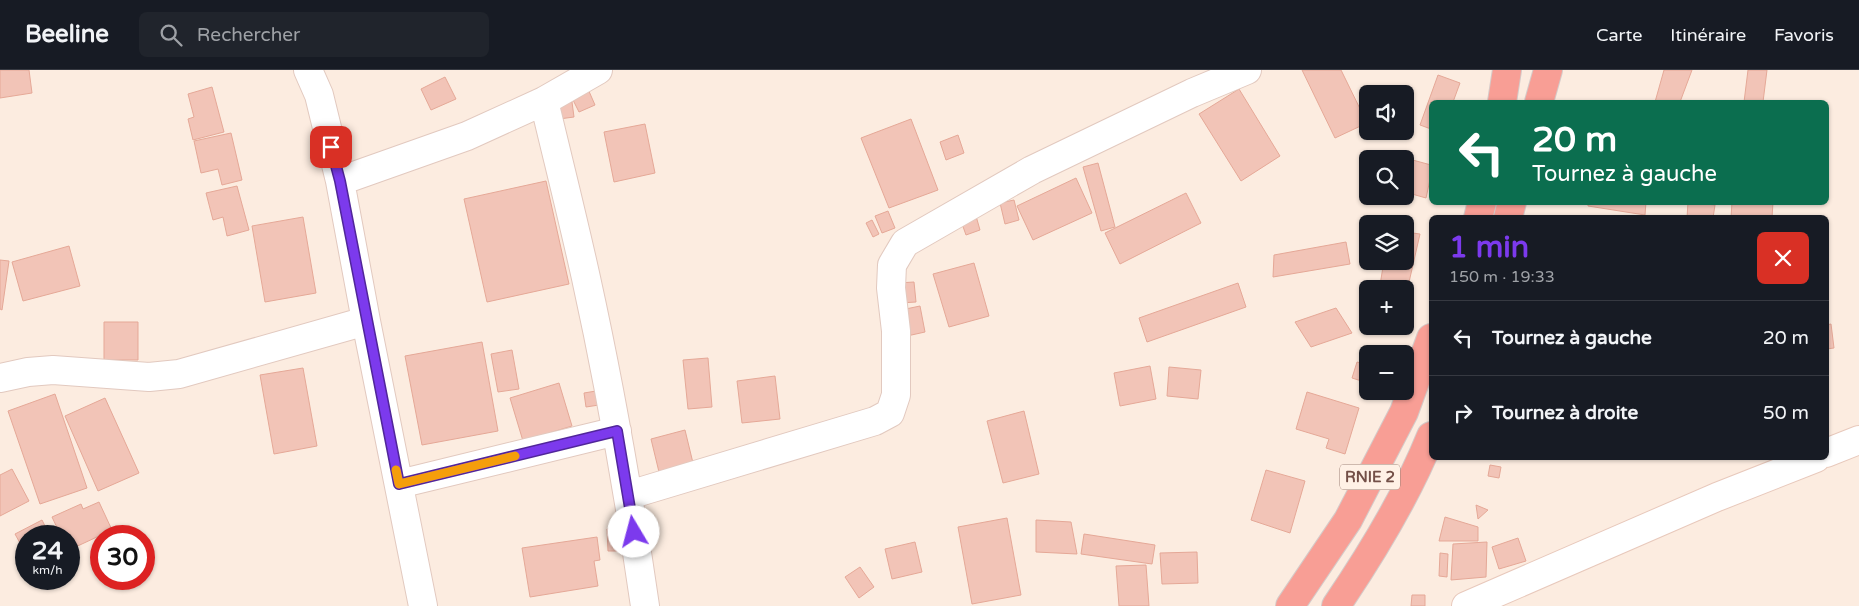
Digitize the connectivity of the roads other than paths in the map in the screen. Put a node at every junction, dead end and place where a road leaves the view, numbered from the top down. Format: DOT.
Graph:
graph roads {
  1 [pos="308,70"];
  2 [pos="598,70"];
  3 [pos="1247,70"];
  4 [pos="1507,70"];
  5 [pos="1548,70"];
  6 [pos="1502,100"];
  7 [pos="1540,100"];
  8 [pos="544,101"];
  9 [pos="340,181"];
  10 [pos="366,321"];
  11 [pos="1429,343"];
  12 [pos="0,378"];
  13 [pos="617,431"];
  14 [pos="1859,440"];
  15 [pos="1429,441"];
  16 [pos="1829,452"];
  17 [pos="1811,460"];
  18 [pos="399,484"];
  19 [pos="629,495"];
  20 [pos="423,606"];
  21 [pos="645,606"];
  22 [pos="1290,606"];
  23 [pos="1336,606"];
  24 [pos="1466,606"];
  1 -- 9 [label="street"];
  2 -- 8 [label="street"];
  3 -- 19 [label="street"];
  4 -- 6 [label="highway"];
  5 -- 7 [label="highway"];
  8 -- 9 [label="street"];
  8 -- 13 [label="street"];
  9 -- 10 [label="street"];
  10 -- 12 [label="street"];
  10 -- 18 [label="street"];
  11 -- 22 [label="highway, RNIE 2 / RNIE 2"];
  13 -- 18 [label="street"];
  13 -- 19 [label="street"];
  14 -- 16 [label="street"];
  15 -- 23 [label="highway, RNIE 2 / RNIE 2"];
  17 -- 24 [label="street"];
  18 -- 20 [label="street"];
  19 -- 21 [label="street"];
}
